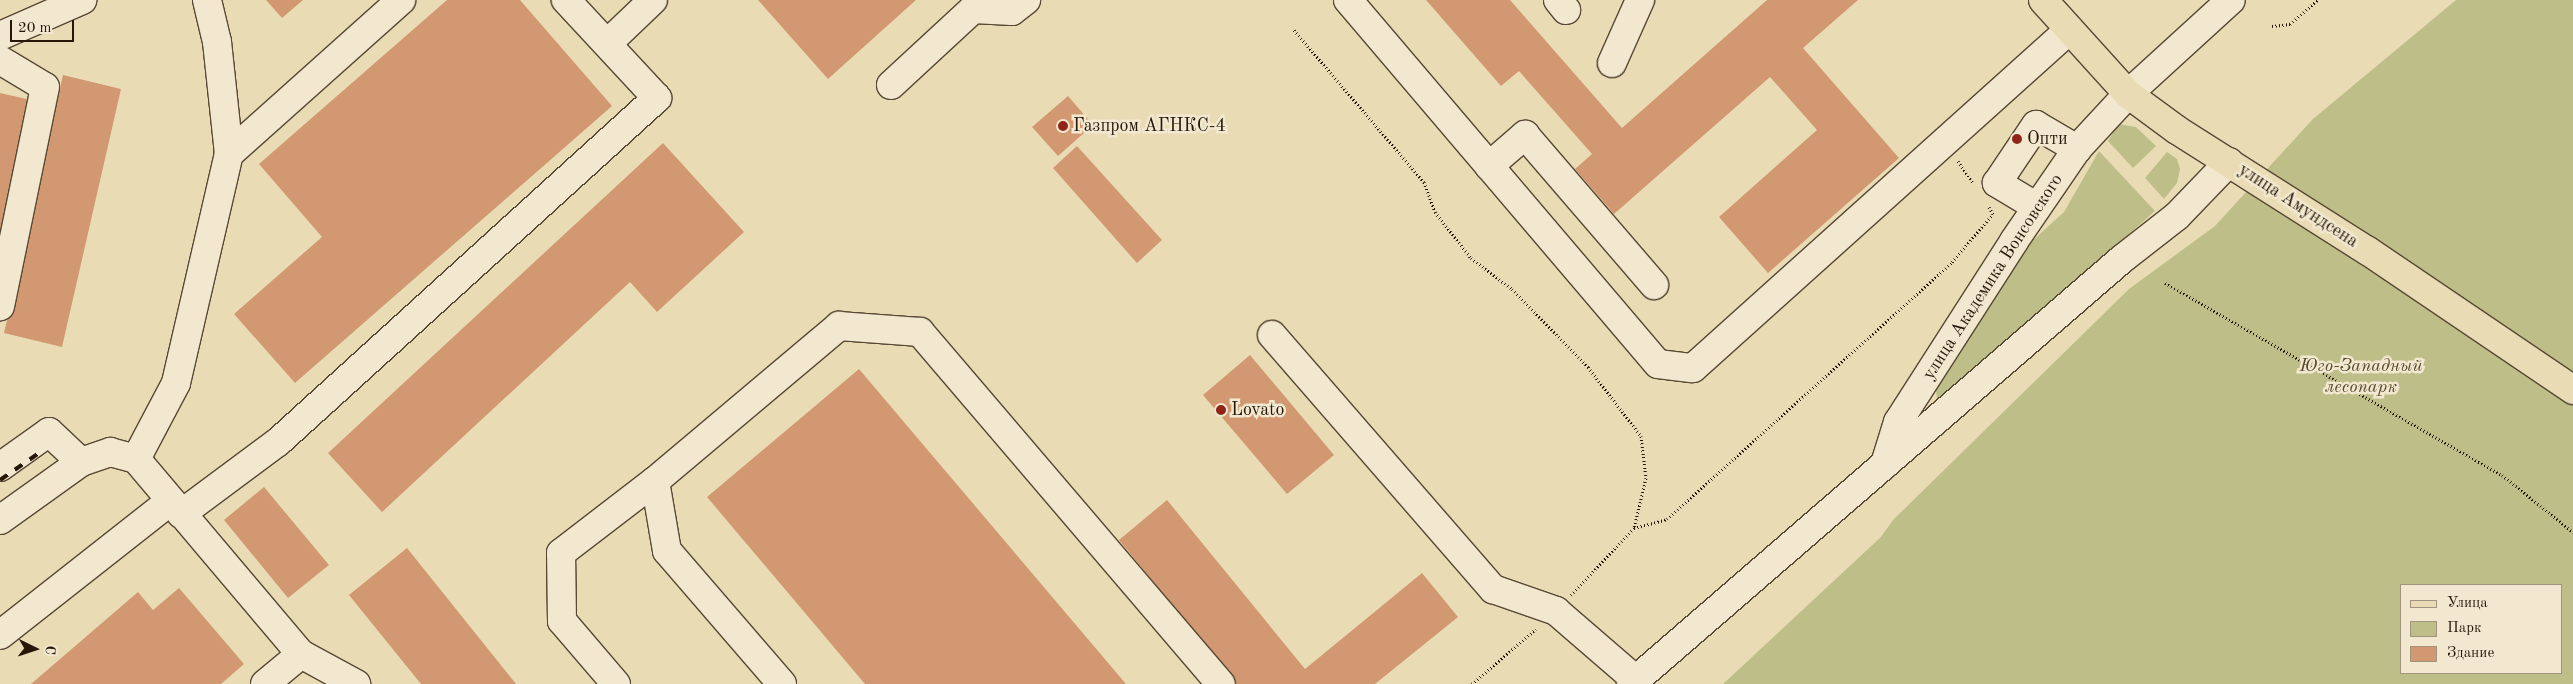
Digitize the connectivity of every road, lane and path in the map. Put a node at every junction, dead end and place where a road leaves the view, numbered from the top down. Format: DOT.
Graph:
graph roads {
  1 [pos="82,0"];
  2 [pos="207,0"];
  3 [pos="401,0"];
  4 [pos="566,0"];
  5 [pos="652,0"];
  6 [pos="1026,0"];
  7 [pos="1348,0"];
  8 [pos="1640,0"];
  9 [pos="2044,0"];
  10 [pos="2231,0"];
  11 [pos="2318,0"];
  12 [pos="36,8"];
  13 [pos="2272,26"];
  14 [pos="1294,30"];
  15 [pos="2069,30"];
  16 [pos="0,36"];
  17 [pos="608,43"];
  18 [pos="0,60"];
  19 [pos="1612,63"];
  20 [pos="891,85"];
  21 [pos="2128,94"];
  22 [pos="1945,142"];
  23 [pos="2077,149"];
  24 [pos="229,154"];
  25 [pos="2229,162"];
  26 [pos="1489,166"];
  27 [pos="1977,190"];
  28 [pos="1988,206"];
  29 [pos="2037,207"];
  30 [pos="2165,283"];
  31 [pos="1654,285"];
  32 [pos="0,306"];
  33 [pos="1272,335"];
  34 [pos="2573,390"];
  35 [pos="136,459"];
  36 [pos="80,462"];
  37 [pos="1885,464"];
  38 [pos="0,467"];
  39 [pos="655,480"];
  40 [pos="176,508"];
  41 [pos="0,520"];
  42 [pos="1634,528"];
  43 [pos="2573,532"];
  44 [pos="1594,570"];
  45 [pos="0,635"];
  46 [pos="301,654"];
  47 [pos="1209,680"];
  48 [pos="1634,682"];
  49 [pos="265,684"];
  50 [pos="356,684"];
  51 [pos="616,684"];
  52 [pos="782,684"];
  1 -- 12 [label="street"];
  2 -- 24 [label="street"];
  3 -- 24 [label="street"];
  4 -- 17 [label="street"];
  5 -- 17 [label="street"];
  6 -- 20 [label="street"];
  7 -- 26 [label="street"];
  8 -- 19 [label="street"];
  9 -- 15 [label="main road, улица Амундсена"];
  10 -- 21 [label="street, улица Академика Вонсовского"];
  11 -- 13 [label="path"];
  12 -- 16 [label="street"];
  14 -- 42 [label="path"];
  15 -- 21 [label="main road, улица Амундсена"];
  15 -- 22 [label="street"];
  17 -- 40 [label="street"];
  18 -- 32 [label="street"];
  21 -- 23 [label="street, улица Академика Вонсовского"];
  21 -- 25 [label="main road, улица Амундсена"];
  22 -- 26 [label="street"];
  22 -- 27 [label="path"];
  23 -- 29 [label="street, улица Академика Вонсовского"];
  23 -- 29 [label="street"];
  24 -- 35 [label="street"];
  25 -- 34 [label="main road, улица Амундсена"];
  25 -- 37 [label="street"];
  26 -- 31 [label="street"];
  28 -- 42 [label="path"];
  29 -- 37 [label="street, улица Академика Вонсовского"];
  30 -- 43 [label="path"];
  33 -- 48 [label="street"];
  35 -- 36 [label="street"];
  35 -- 40 [label="street"];
  36 -- 38 [label="street"];
  36 -- 41 [label="street"];
  37 -- 48 [label="street"];
  39 -- 47 [label="street"];
  39 -- 51 [label="street"];
  39 -- 52 [label="street"];
  40 -- 45 [label="street"];
  40 -- 46 [label="street"];
  42 -- 44 [label="path"];
  46 -- 49 [label="street"];
  46 -- 50 [label="street"];
}
